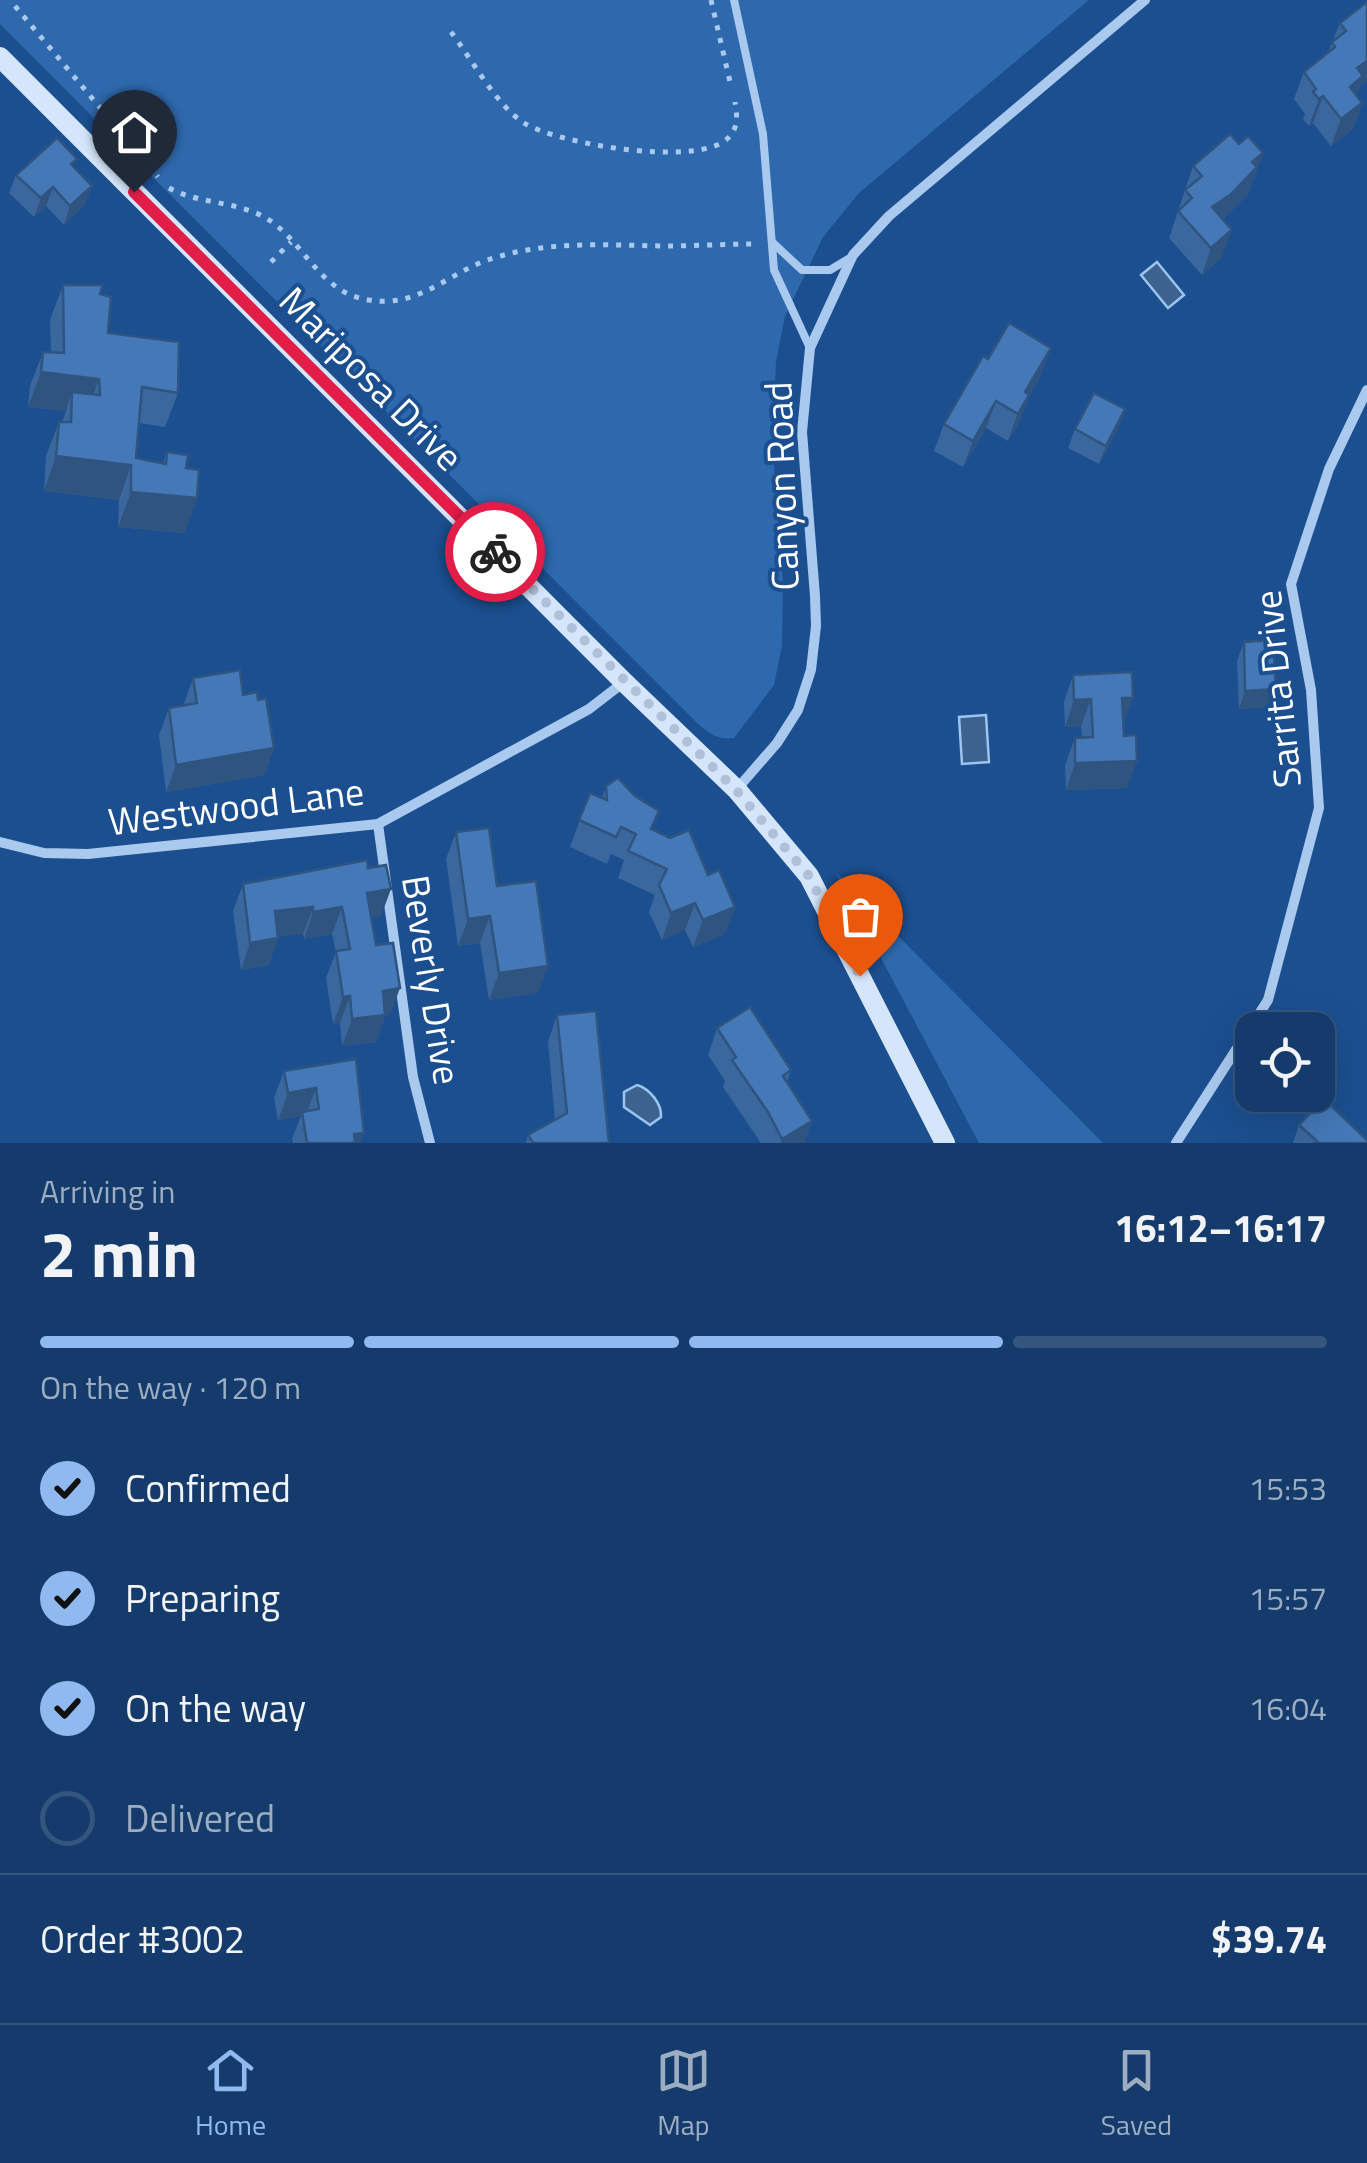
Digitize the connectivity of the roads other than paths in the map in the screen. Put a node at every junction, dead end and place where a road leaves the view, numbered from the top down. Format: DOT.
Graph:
graph roads {
  1 [pos="734,0"];
  2 [pos="1145,0"];
  3 [pos="0,57"];
  4 [pos="774,243"];
  5 [pos="853,255"];
  6 [pos="810,348"];
  7 [pos="1367,390"];
  8 [pos="624,682"];
  9 [pos="736,790"];
  10 [pos="378,824"];
  11 [pos="0,842"];
  12 [pos="430,1143"];
  13 [pos="945,1143"];
  14 [pos="1176,1143"];
  1 -- 4 [label="lane"];
  2 -- 5 [label="street, Canyon Road"];
  3 -- 8 [label="street, Mariposa Drive"];
  4 -- 5 [label="lane"];
  4 -- 6 [label="lane"];
  5 -- 6 [label="street, Canyon Road"];
  6 -- 9 [label="street, Canyon Road"];
  7 -- 14 [label="street, Sarrita Drive"];
  8 -- 9 [label="street, Mariposa Drive"];
  8 -- 10 [label="street, Westwood Lane"];
  9 -- 13 [label="street, Mariposa Drive"];
  10 -- 11 [label="street, Westwood Lane"];
  10 -- 12 [label="street, Beverly Drive"];
}
